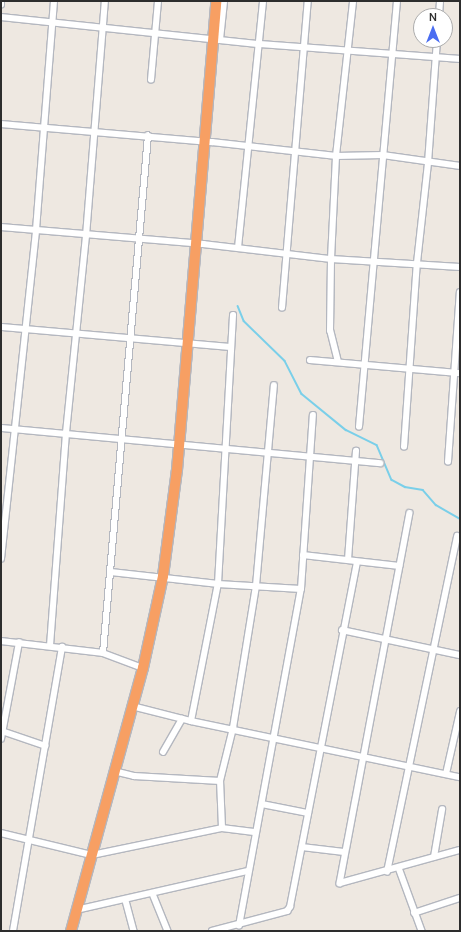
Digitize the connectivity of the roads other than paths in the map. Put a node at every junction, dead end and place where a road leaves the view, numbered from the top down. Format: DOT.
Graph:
graph roads {
  1 [pos="1,1"];
  2 [pos="54,1"];
  3 [pos="105,1"];
  4 [pos="158,1"];
  5 [pos="216,1"];
  6 [pos="224,1"];
  7 [pos="263,1"];
  8 [pos="308,1"];
  9 [pos="353,1"];
  10 [pos="397,1"];
  11 [pos="1,5"];
  12 [pos="1,18"];
  13 [pos="52,23"];
  14 [pos="102,28"];
  15 [pos="156,33"];
  16 [pos="216,40"];
  17 [pos="260,44"];
  18 [pos="304,48"];
  19 [pos="436,48"];
  20 [pos="349,50"];
  21 [pos="391,54"];
  22 [pos="435,57"];
  23 [pos="460,59"];
  24 [pos="151,80"];
  25 [pos="1,124"];
  26 [pos="44,127"];
  27 [pos="93,132"];
  28 [pos="148,136"];
  29 [pos="204,141"];
  30 [pos="248,146"];
  31 [pos="294,151"];
  32 [pos="383,155"];
  33 [pos="336,156"];
  34 [pos="428,163"];
  35 [pos="460,166"];
  36 [pos="1,227"];
  37 [pos="36,230"];
  38 [pos="86,236"];
  39 [pos="140,240"];
  40 [pos="194,243"];
  41 [pos="238,248"];
  42 [pos="285,253"];
  43 [pos="331,259"];
  44 [pos="374,260"];
  45 [pos="417,263"];
  46 [pos="460,268"];
  47 [pos="460,292"];
  48 [pos="282,308"];
  49 [pos="233,315"];
  50 [pos="1,327"];
  51 [pos="25,330"];
  52 [pos="75,334"];
  53 [pos="130,340"];
  54 [pos="188,344"];
  55 [pos="230,347"];
  56 [pos="310,360"];
  57 [pos="338,362"];
  58 [pos="363,365"];
  59 [pos="410,368"];
  60 [pos="453,372"];
  61 [pos="460,373"];
  62 [pos="274,386"];
  63 [pos="313,415"];
  64 [pos="359,427"];
  65 [pos="1,428"];
  66 [pos="14,430"];
  67 [pos="66,433"];
  68 [pos="123,438"];
  69 [pos="180,443"];
  70 [pos="404,447"];
  71 [pos="224,448"];
  72 [pos="356,451"];
  73 [pos="268,453"];
  74 [pos="310,457"];
  75 [pos="356,460"];
  76 [pos="448,462"];
  77 [pos="380,463"];
  78 [pos="410,513"];
  79 [pos="457,536"];
  80 [pos="303,555"];
  81 [pos="1,559"];
  82 [pos="348,560"];
  83 [pos="357,562"];
  84 [pos="399,566"];
  85 [pos="111,572"];
  86 [pos="163,576"];
  87 [pos="218,584"];
  88 [pos="256,586"];
  89 [pos="301,589"];
  90 [pos="342,630"];
  91 [pos="1,641"];
  92 [pos="386,641"];
  93 [pos="19,643"];
  94 [pos="50,646"];
  95 [pos="62,647"];
  96 [pos="432,651"];
  97 [pos="103,653"];
  98 [pos="460,655"];
  99 [pos="143,668"];
  100 [pos="131,706"];
  101 [pos="3,712"];
  102 [pos="460,712"];
  103 [pos="182,719"];
  104 [pos="191,721"];
  105 [pos="233,728"];
  106 [pos="2,731"];
  107 [pos="275,737"];
  108 [pos="1,739"];
  109 [pos="46,746"];
  110 [pos="321,747"];
  111 [pos="163,752"];
  112 [pos="362,756"];
  113 [pos="408,766"];
  114 [pos="113,770"];
  115 [pos="446,774"];
  116 [pos="460,777"];
  117 [pos="220,781"];
  118 [pos="262,804"];
  119 [pos="442,810"];
  120 [pos="308,813"];
  121 [pos="222,828"];
  122 [pos="256,832"];
  123 [pos="1,833"];
  124 [pos="29,841"];
  125 [pos="302,847"];
  126 [pos="460,850"];
  127 [pos="344,852"];
  128 [pos="92,855"];
  129 [pos="434,857"];
  130 [pos="399,868"];
  131 [pos="248,871"];
  132 [pos="388,872"];
  133 [pos="154,894"];
  134 [pos="460,898"];
  135 [pos="126,901"];
  136 [pos="76,910"];
  137 [pos="414,913"];
  138 [pos="239,926"];
  139 [pos="13,931"];
  140 [pos="71,931"];
  141 [pos="134,931"];
  142 [pos="168,931"];
  143 [pos="212,931"];
  144 [pos="422,931"];
  1 -- 11 [label="street"];
  2 -- 13 [label="street"];
  3 -- 14 [label="street"];
  4 -- 15 [label="street"];
  5 -- 16 [label="highway"];
  6 -- 16 [label="street"];
  7 -- 17 [label="street"];
  8 -- 18 [label="street"];
  9 -- 20 [label="street"];
  10 -- 21 [label="street"];
  12 -- 13 [label="street"];
  13 -- 14 [label="street"];
  13 -- 26 [label="street"];
  14 -- 15 [label="street"];
  14 -- 27 [label="street"];
  15 -- 16 [label="street"];
  15 -- 24 [label="street"];
  16 -- 17 [label="street"];
  16 -- 29 [label="highway"];
  17 -- 18 [label="street"];
  17 -- 30 [label="street"];
  18 -- 20 [label="street"];
  18 -- 31 [label="street"];
  19 -- 22 [label="street"];
  20 -- 21 [label="street"];
  20 -- 33 [label="street"];
  21 -- 22 [label="street"];
  21 -- 32 [label="street"];
  22 -- 23 [label="street"];
  22 -- 34 [label="street"];
  25 -- 26 [label="street"];
  26 -- 27 [label="street"];
  26 -- 37 [label="street"];
  27 -- 28 [label="street"];
  27 -- 38 [label="street"];
  28 -- 29 [label="street"];
  28 -- 39 [label="street"];
  29 -- 30 [label="street"];
  29 -- 40 [label="highway"];
  30 -- 31 [label="street"];
  30 -- 41 [label="street"];
  31 -- 33 [label="street"];
  31 -- 42 [label="street"];
  32 -- 33 [label="street"];
  32 -- 34 [label="street"];
  32 -- 44 [label="street"];
  33 -- 43 [label="street"];
  34 -- 35 [label="street"];
  34 -- 45 [label="street"];
  36 -- 37 [label="street"];
  37 -- 38 [label="street"];
  37 -- 51 [label="street"];
  38 -- 39 [label="street"];
  38 -- 52 [label="street"];
  39 -- 40 [label="street"];
  39 -- 53 [label="street"];
  40 -- 41 [label="street"];
  40 -- 54 [label="highway"];
  41 -- 42 [label="street"];
  42 -- 43 [label="street"];
  42 -- 48 [label="street"];
  43 -- 44 [label="street"];
  43 -- 57 [label="street"];
  44 -- 45 [label="street"];
  44 -- 58 [label="street"];
  45 -- 46 [label="street"];
  45 -- 59 [label="street"];
  47 -- 60 [label="street"];
  49 -- 55 [label="street"];
  50 -- 51 [label="street"];
  51 -- 52 [label="street"];
  51 -- 66 [label="street"];
  52 -- 53 [label="street"];
  52 -- 67 [label="street"];
  53 -- 54 [label="street"];
  53 -- 68 [label="street"];
  54 -- 55 [label="street"];
  54 -- 69 [label="highway"];
  55 -- 71 [label="street"];
  56 -- 57 [label="street"];
  57 -- 58 [label="street"];
  58 -- 59 [label="street"];
  58 -- 64 [label="street"];
  59 -- 60 [label="street"];
  59 -- 70 [label="street"];
  60 -- 61 [label="street"];
  60 -- 76 [label="street"];
  62 -- 73 [label="street"];
  63 -- 74 [label="street"];
  65 -- 66 [label="street"];
  66 -- 67 [label="street"];
  66 -- 81 [label="street"];
  67 -- 68 [label="street"];
  67 -- 94 [label="street"];
  68 -- 69 [label="street"];
  68 -- 85 [label="street"];
  69 -- 71 [label="street"];
  69 -- 86 [label="highway"];
  71 -- 73 [label="street"];
  71 -- 87 [label="street"];
  72 -- 75 [label="street"];
  73 -- 74 [label="street"];
  73 -- 88 [label="street"];
  74 -- 75 [label="street"];
  74 -- 80 [label="street"];
  75 -- 77 [label="street"];
  75 -- 82 [label="street"];
  78 -- 84 [label="street"];
  79 -- 96 [label="street"];
  80 -- 82 [label="street"];
  80 -- 89 [label="street"];
  82 -- 83 [label="street"];
  83 -- 84 [label="street"];
  83 -- 90 [label="street"];
  84 -- 92 [label="street"];
  85 -- 86 [label="street"];
  85 -- 97 [label="street"];
  86 -- 87 [label="street"];
  86 -- 99 [label="highway"];
  87 -- 88 [label="street"];
  87 -- 104 [label="street"];
  88 -- 89 [label="street"];
  88 -- 105 [label="street"];
  89 -- 107 [label="street"];
  90 -- 92 [label="street"];
  90 -- 110 [label="street"];
  91 -- 93 [label="street"];
  92 -- 96 [label="street"];
  92 -- 112 [label="street"];
  93 -- 94 [label="street"];
  93 -- 101 [label="street"];
  94 -- 95 [label="street"];
  95 -- 97 [label="street"];
  95 -- 109 [label="street"];
  96 -- 98 [label="street"];
  96 -- 113 [label="street"];
  97 -- 99 [label="street"];
  99 -- 100 [label="highway"];
  100 -- 103 [label="street"];
  100 -- 114 [label="highway"];
  101 -- 106 [label="street"];
  102 -- 115 [label="street"];
  103 -- 104 [label="street"];
  103 -- 111 [label="street"];
  104 -- 105 [label="street"];
  105 -- 107 [label="street"];
  105 -- 117 [label="street"];
  106 -- 108 [label="street"];
  106 -- 109 [label="street"];
  107 -- 110 [label="street"];
  107 -- 118 [label="street"];
  109 -- 124 [label="street"];
  110 -- 112 [label="street"];
  110 -- 120 [label="street"];
  112 -- 113 [label="street"];
  112 -- 127 [label="street"];
  113 -- 115 [label="street"];
  113 -- 132 [label="street"];
  114 -- 117 [label="street"];
  114 -- 128 [label="highway"];
  115 -- 116 [label="street"];
  117 -- 121 [label="street"];
  118 -- 120 [label="street"];
  118 -- 122 [label="street"];
  119 -- 129 [label="street"];
  120 -- 125 [label="street"];
  121 -- 122 [label="street"];
  121 -- 128 [label="street"];
  122 -- 131 [label="street"];
  123 -- 124 [label="street"];
  124 -- 128 [label="street"];
  124 -- 139 [label="street"];
  125 -- 127 [label="street"];
  125 -- 138 [label="street"];
  126 -- 129 [label="street"];
  127 -- 132 [label="street"];
  128 -- 136 [label="highway"];
  129 -- 130 [label="street"];
  130 -- 132 [label="street"];
  130 -- 137 [label="street"];
  131 -- 133 [label="street"];
  131 -- 138 [label="street"];
  133 -- 135 [label="street"];
  133 -- 142 [label="street"];
  134 -- 137 [label="street"];
  135 -- 136 [label="street"];
  135 -- 141 [label="street"];
  136 -- 140 [label="highway"];
  137 -- 144 [label="street"];
  138 -- 143 [label="street"];
}
